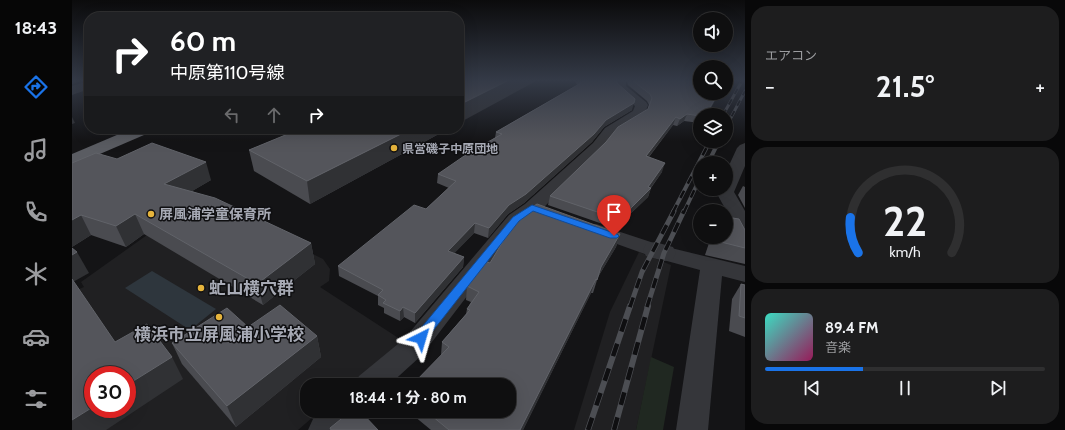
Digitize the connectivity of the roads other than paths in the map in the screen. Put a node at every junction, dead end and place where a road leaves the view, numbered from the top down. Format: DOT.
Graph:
graph roads {
  1 [pos="635,101"];
  2 [pos="110,134"];
  3 [pos="134,134"];
  4 [pos="745,148"];
  5 [pos="72,150"];
  6 [pos="72,161"];
  7 [pos="738,184"];
  8 [pos="532,208"];
  9 [pos="554,215"];
  10 [pos="575,223"];
  11 [pos="745,228"];
  12 [pos="712,266"];
  13 [pos="745,274"];
  14 [pos="377,378"];
  15 [pos="334,418"];
  16 [pos="324,430"];
  17 [pos="692,430"];
  1 -- 8 [label="street"];
  2 -- 5 [label="highway"];
  3 -- 6 [label="highway"];
  4 -- 7 [label="street"];
  7 -- 11 [label="street"];
  8 -- 9 [label="street"];
  8 -- 14 [label="street"];
  10 -- 12 [label="street"];
  12 -- 13 [label="street"];
  12 -- 17 [label="street"];
  15 -- 16 [label="street"];
}
